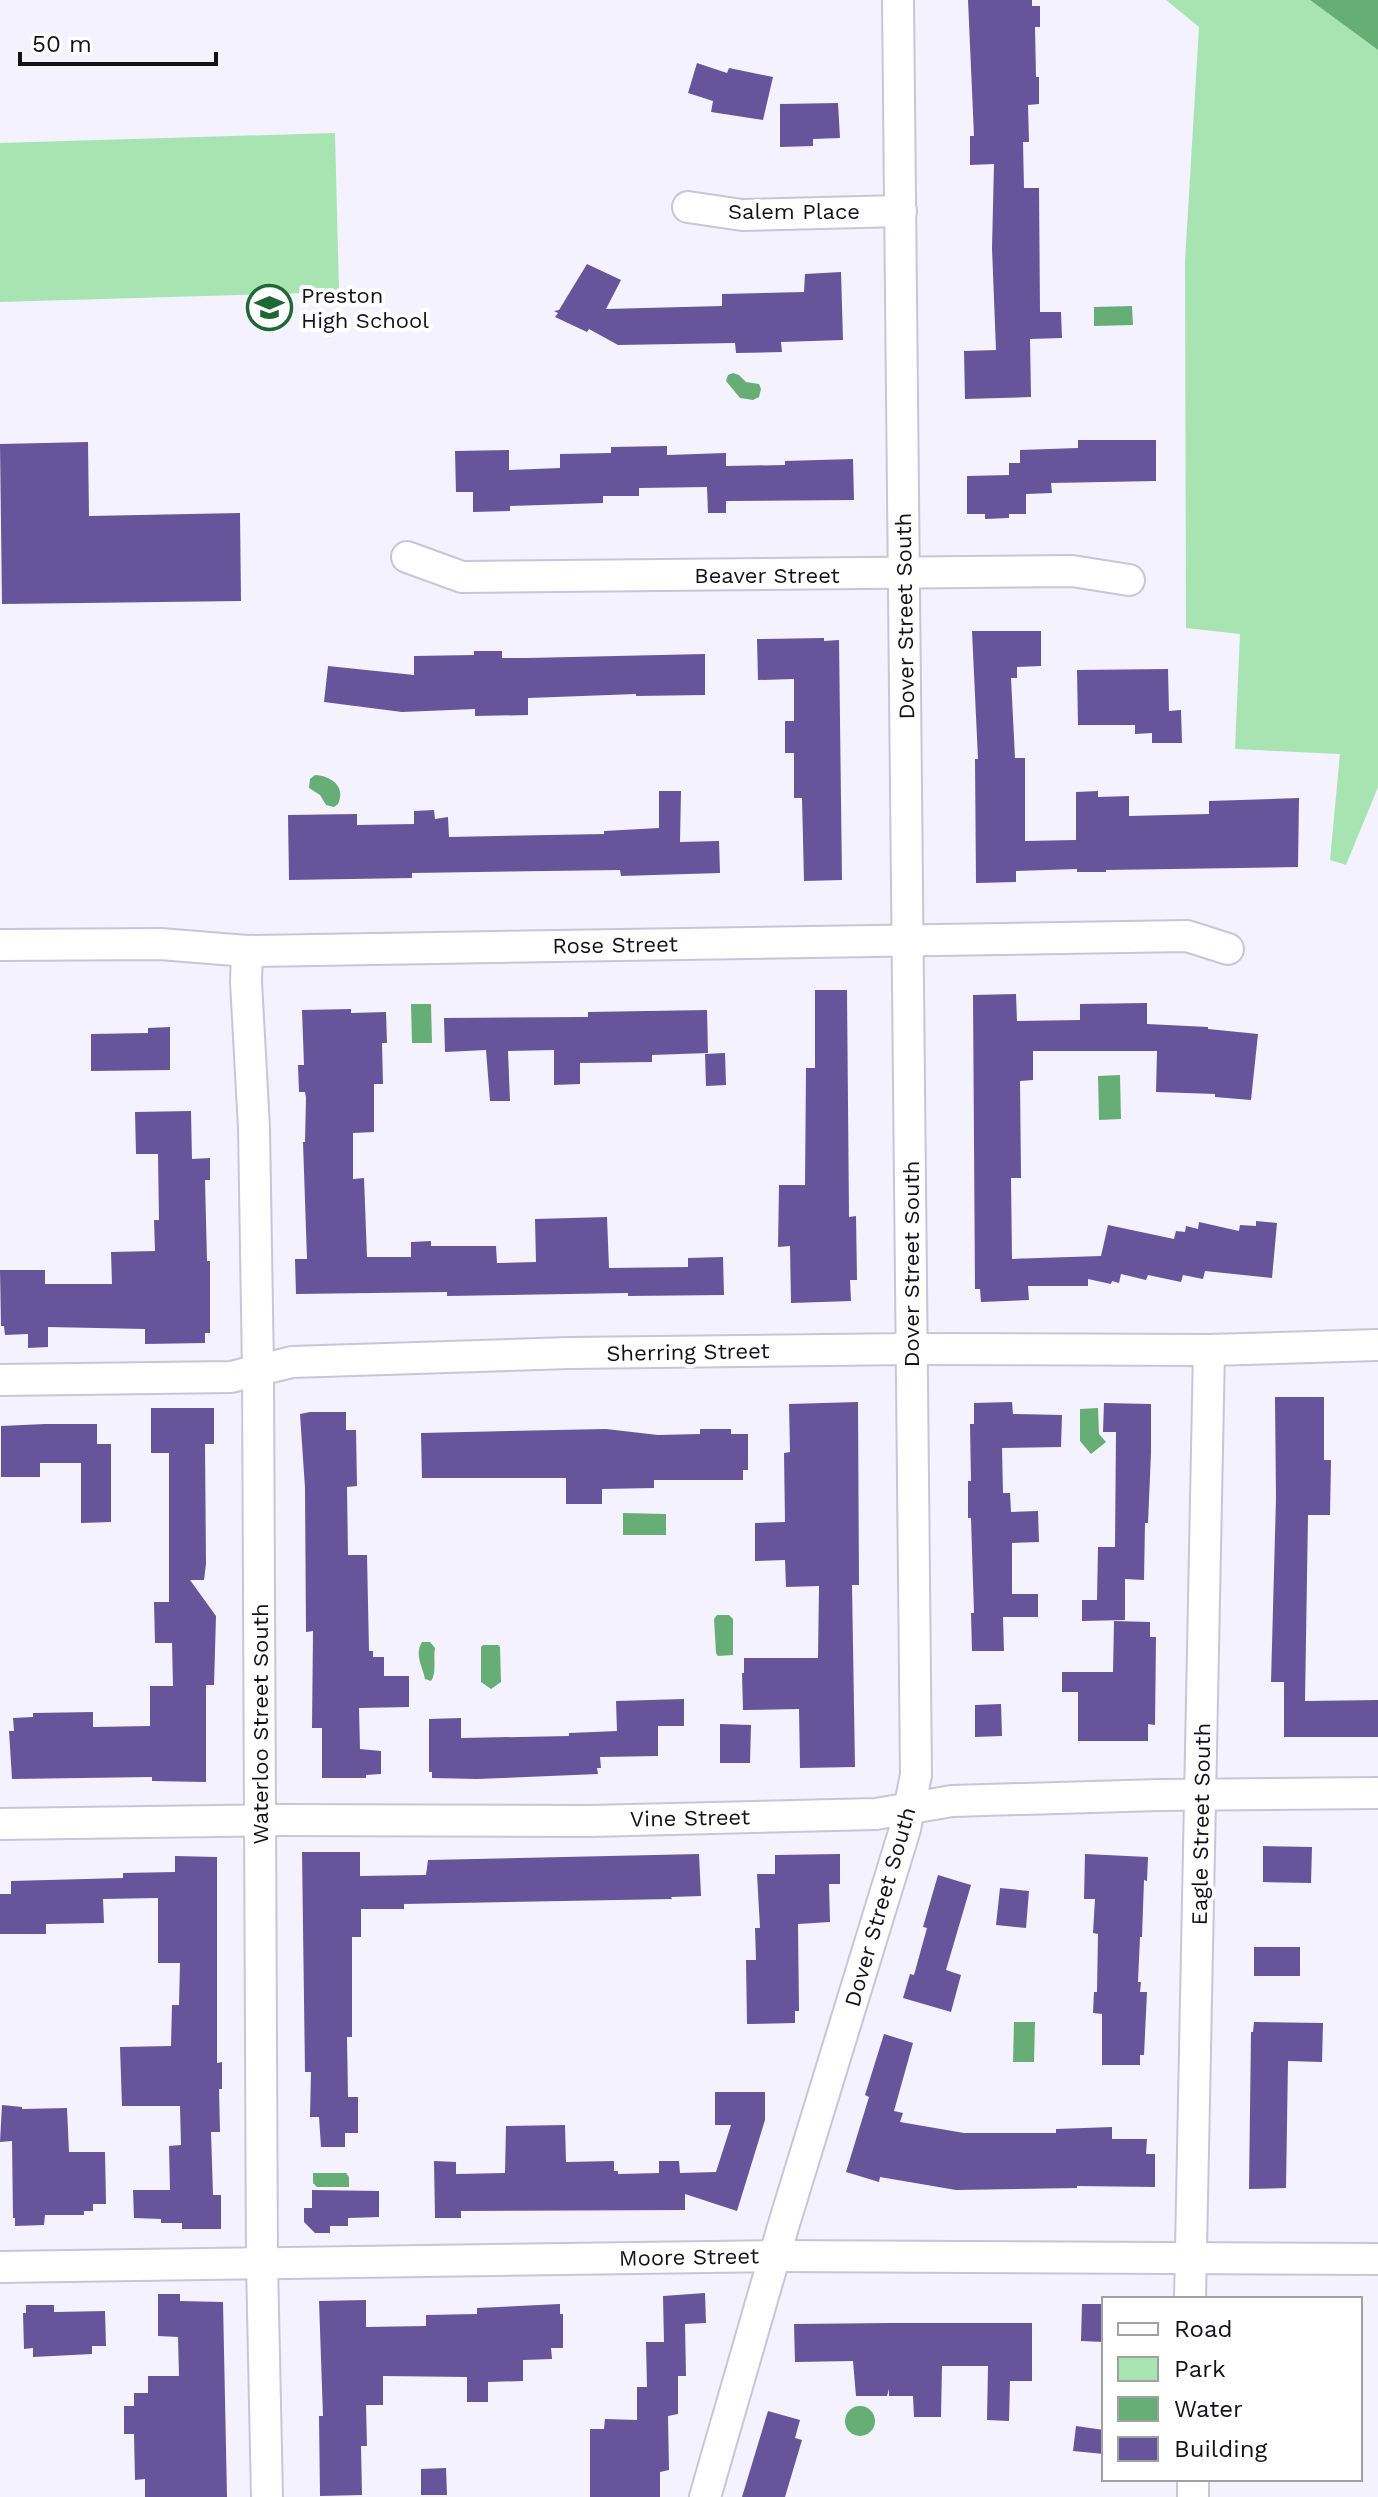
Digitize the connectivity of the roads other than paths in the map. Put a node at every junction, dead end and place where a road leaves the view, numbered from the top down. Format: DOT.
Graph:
graph roads {
  1 [pos="898,0"];
  2 [pos="688,207"];
  3 [pos="901,211"];
  4 [pos="407,557"];
  5 [pos="904,574"];
  6 [pos="1129,580"];
  7 [pos="907,939"];
  8 [pos="0,945"];
  9 [pos="1228,949"];
  10 [pos="247,951"];
  11 [pos="1378,1345"];
  12 [pos="912,1349"];
  13 [pos="1209,1350"];
  14 [pos="258,1370"];
  15 [pos="0,1380"];
  16 [pos="1378,1793"];
  17 [pos="1202,1795"];
  18 [pos="910,1808"];
  19 [pos="261,1821"];
  20 [pos="0,1824"];
  21 [pos="775,2256"];
  22 [pos="1190,2257"];
  23 [pos="1378,2259"];
  24 [pos="262,2264"];
  25 [pos="0,2267"];
  26 [pos="1190,2297"];
  27 [pos="267,2497"];
  28 [pos="705,2497"];
  1 -- 3 [label="street, Dover Street South"];
  2 -- 3 [label="street, Salem Place"];
  3 -- 5 [label="street, Dover Street South"];
  4 -- 5 [label="street, Beaver Street"];
  5 -- 6 [label="street, Beaver Street"];
  5 -- 7 [label="street, Dover Street South"];
  7 -- 9 [label="street, Rose Street"];
  7 -- 10 [label="street, Rose Street"];
  7 -- 12 [label="street, Dover Street South"];
  8 -- 10 [label="street, Rose Street"];
  10 -- 14 [label="street, Waterloo Street South"];
  11 -- 13 [label="street, Sherring Street"];
  12 -- 13 [label="street, Sherring Street"];
  12 -- 14 [label="street, Sherring Street"];
  12 -- 18 [label="street, Dover Street South"];
  13 -- 17 [label="street, Eagle Street South"];
  14 -- 15 [label="street, Sherring Street"];
  14 -- 19 [label="street, Waterloo Street South"];
  16 -- 17 [label="street, Vine Street"];
  17 -- 18 [label="street, Vine Street"];
  17 -- 22 [label="street, Eagle Street South"];
  18 -- 19 [label="street, Vine Street"];
  18 -- 21 [label="street, Dover Street South"];
  19 -- 20 [label="street, Vine Street"];
  19 -- 24 [label="street, Waterloo Street South"];
  21 -- 22 [label="street, Moore Street"];
  21 -- 24 [label="street, Moore Street"];
  21 -- 28 [label="street, Dover Street South"];
  22 -- 23 [label="street, Moore Street"];
  22 -- 26 [label="street, Eagle Street South"];
  24 -- 25 [label="street, Moore Street"];
  24 -- 27 [label="street, Waterloo Street South"];
}
